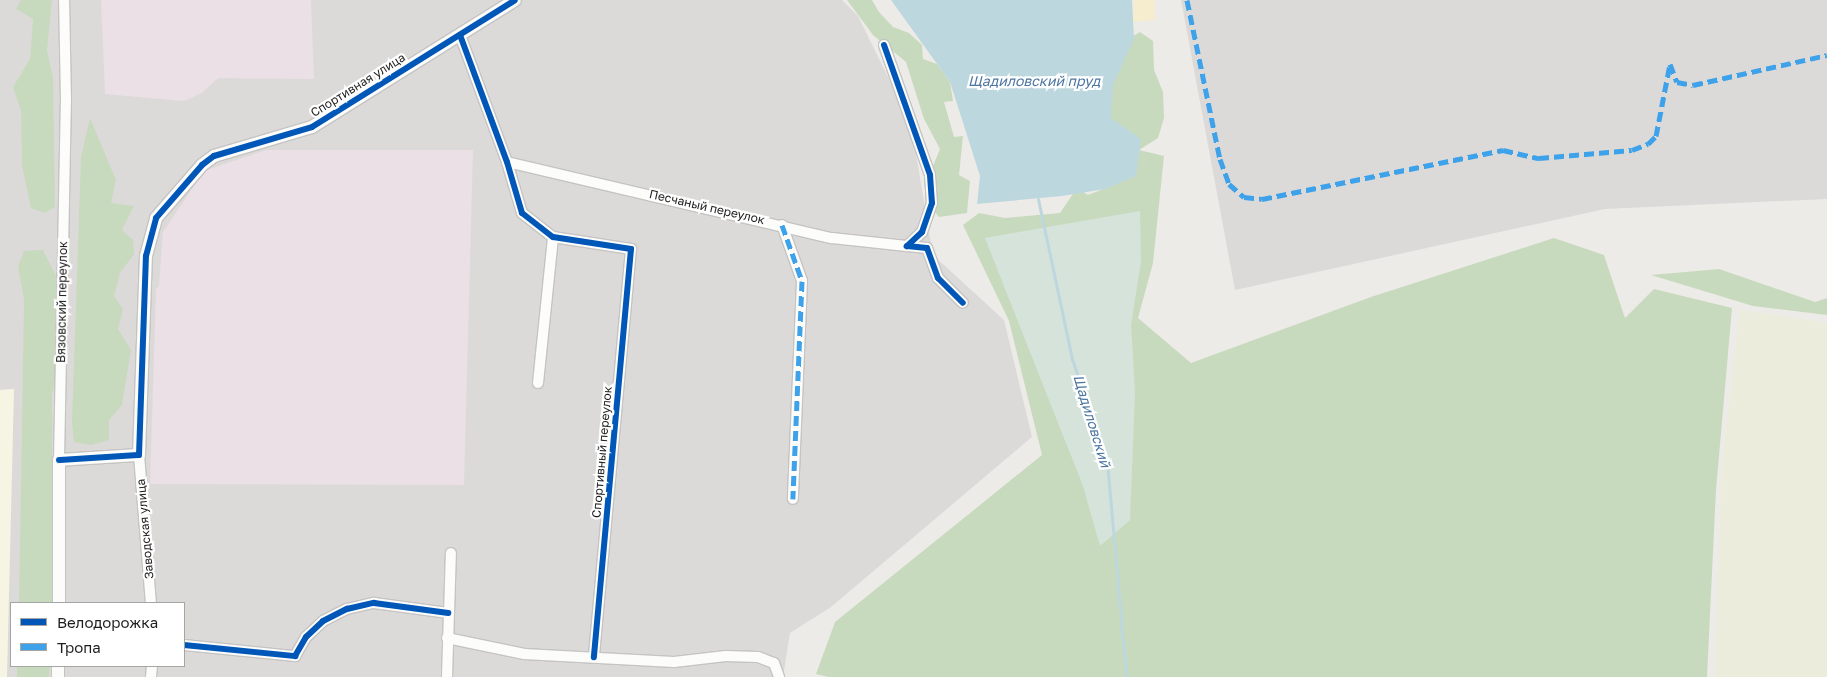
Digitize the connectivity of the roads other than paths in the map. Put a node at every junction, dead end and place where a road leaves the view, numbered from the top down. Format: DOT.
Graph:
graph roads {
  1 [pos="64,0"];
  2 [pos="515,0"];
  3 [pos="460,35"];
  4 [pos="884,45"];
  5 [pos="507,162"];
  6 [pos="782,225"];
  7 [pos="553,236"];
  8 [pos="907,246"];
  9 [pos="963,303"];
  10 [pos="538,383"];
  11 [pos="139,455"];
  12 [pos="59,460"];
  13 [pos="793,499"];
  14 [pos="451,553"];
  15 [pos="59,602"];
  16 [pos="151,602"];
  17 [pos="448,613"];
  18 [pos="447,638"];
  19 [pos="185,645"];
  20 [pos="594,657"];
  21 [pos="447,677"];
  22 [pos="780,677"];
  1 -- 12 [label="street, Вязовский переулок"];
  2 -- 3 [label="street, Спортивная улица"];
  3 -- 5 [label="street"];
  3 -- 11 [label="street, Спортивная улица"];
  4 -- 8 [label="street"];
  5 -- 6 [label="street, Песчаный переулок"];
  5 -- 7 [label="street"];
  6 -- 8 [label="street, Песчаный переулок"];
  6 -- 13 [label="street"];
  7 -- 10 [label="street"];
  7 -- 20 [label="street, Спортивный переулок"];
  8 -- 9 [label="street, Песчаный переулок"];
  11 -- 12 [label="street"];
  11 -- 16 [label="street, Заводская улица"];
  12 -- 15 [label="street, Вязовский переулок"];
  14 -- 17 [label="street"];
  17 -- 18 [label="street"];
  17 -- 19 [label="street"];
  18 -- 20 [label="street"];
  18 -- 21 [label="street"];
  20 -- 22 [label="street"];
}
